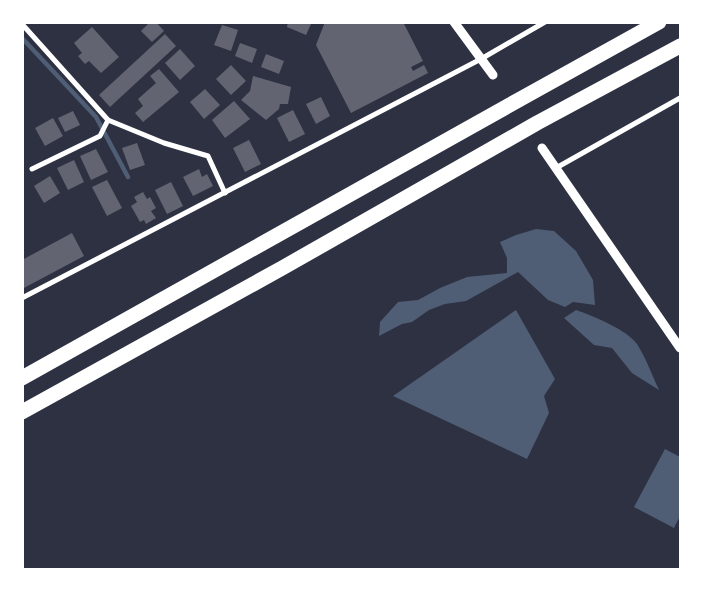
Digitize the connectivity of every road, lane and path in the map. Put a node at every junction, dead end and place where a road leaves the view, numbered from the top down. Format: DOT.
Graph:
graph roads {
  1 [pos="454,22"];
  2 [pos="545,22"];
  3 [pos="660,22"];
  4 [pos="22,24"];
  5 [pos="680,46"];
  6 [pos="481,60"];
  7 [pos="493,75"];
  8 [pos="680,98"];
  9 [pos="108,120"];
  10 [pos="542,148"];
  11 [pos="556,168"];
  12 [pos="32,169"];
  13 [pos="225,192"];
  14 [pos="22,298"];
  15 [pos="680,348"];
  16 [pos="22,378"];
  17 [pos="22,412"];
  1 -- 6 [label="street"];
  2 -- 6 [label="street"];
  3 -- 16 [label="highway"];
  4 -- 9 [label="street"];
  5 -- 17 [label="highway"];
  6 -- 7 [label="street"];
  6 -- 13 [label="street"];
  8 -- 11 [label="street"];
  9 -- 12 [label="street"];
  9 -- 13 [label="street"];
  10 -- 11 [label="street"];
  11 -- 15 [label="street"];
  13 -- 14 [label="street"];
}
